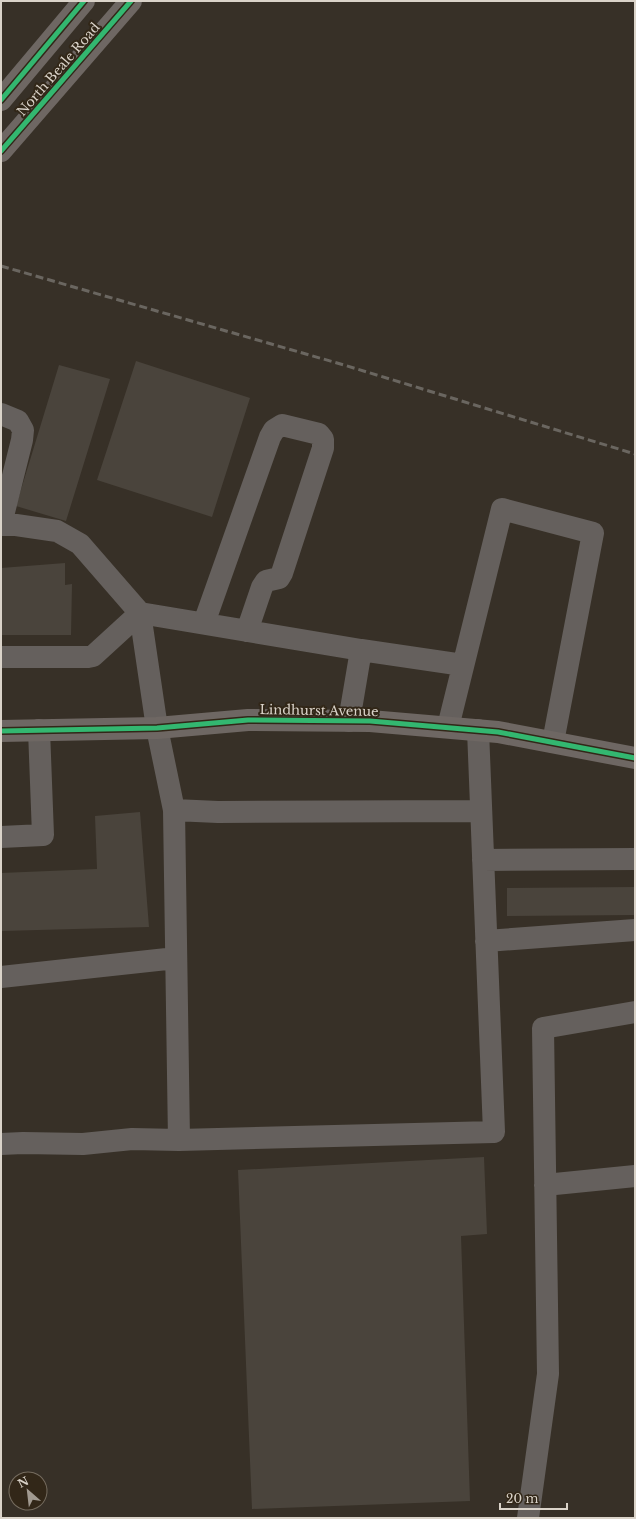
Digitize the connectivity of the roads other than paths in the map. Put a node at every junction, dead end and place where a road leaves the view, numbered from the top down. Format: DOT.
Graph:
graph roads {
  1 [pos="84,1"];
  2 [pos="131,1"];
  3 [pos="1,100"];
  4 [pos="1,151"];
  5 [pos="1,414"];
  6 [pos="1,525"];
  7 [pos="140,613"];
  8 [pos="204,624"];
  9 [pos="247,631"];
  10 [pos="361,650"];
  11 [pos="1,657"];
  12 [pos="463,665"];
  13 [pos="349,721"];
  14 [pos="157,728"];
  15 [pos="448,728"];
  16 [pos="40,730"];
  17 [pos="478,730"];
  18 [pos="1,731"];
  19 [pos="553,742"];
  20 [pos="635,758"];
  21 [pos="174,810"];
  22 [pos="481,811"];
  23 [pos="1,836"];
  24 [pos="635,859"];
  25 [pos="483,860"];
  26 [pos="635,930"];
  27 [pos="486,941"];
  28 [pos="176,958"];
  29 [pos="1,977"];
  30 [pos="635,1012"];
  31 [pos="179,1140"];
  32 [pos="1,1144"];
  33 [pos="635,1176"];
  34 [pos="545,1185"];
  35 [pos="528,1518"];
  1 -- 3 [label="main road, North Beale Road"];
  2 -- 4 [label="main road, North Beale Road"];
  5 -- 6 [label="lane"];
  6 -- 7 [label="lane"];
  7 -- 8 [label="lane"];
  7 -- 11 [label="lane"];
  7 -- 14 [label="lane"];
  8 -- 9 [label="lane"];
  8 -- 9 [label="lane"];
  9 -- 10 [label="lane"];
  10 -- 12 [label="lane"];
  10 -- 13 [label="lane"];
  12 -- 15 [label="lane"];
  12 -- 19 [label="lane"];
  13 -- 14 [label="main road, Lindhurst Avenue"];
  13 -- 15 [label="main road, Lindhurst Avenue"];
  14 -- 16 [label="main road, Lindhurst Avenue"];
  14 -- 21 [label="lane"];
  15 -- 17 [label="main road, Lindhurst Avenue"];
  16 -- 18 [label="main road, Lindhurst Avenue"];
  16 -- 23 [label="lane"];
  17 -- 19 [label="main road, Lindhurst Avenue"];
  17 -- 22 [label="lane"];
  19 -- 20 [label="main road, Lindhurst Avenue"];
  21 -- 22 [label="lane"];
  21 -- 28 [label="lane"];
  22 -- 25 [label="lane"];
  24 -- 25 [label="lane"];
  25 -- 27 [label="lane"];
  26 -- 27 [label="lane"];
  27 -- 31 [label="lane"];
  28 -- 29 [label="lane"];
  28 -- 31 [label="lane"];
  30 -- 34 [label="lane"];
  31 -- 32 [label="lane"];
  33 -- 34 [label="lane"];
  34 -- 35 [label="lane"];
}
